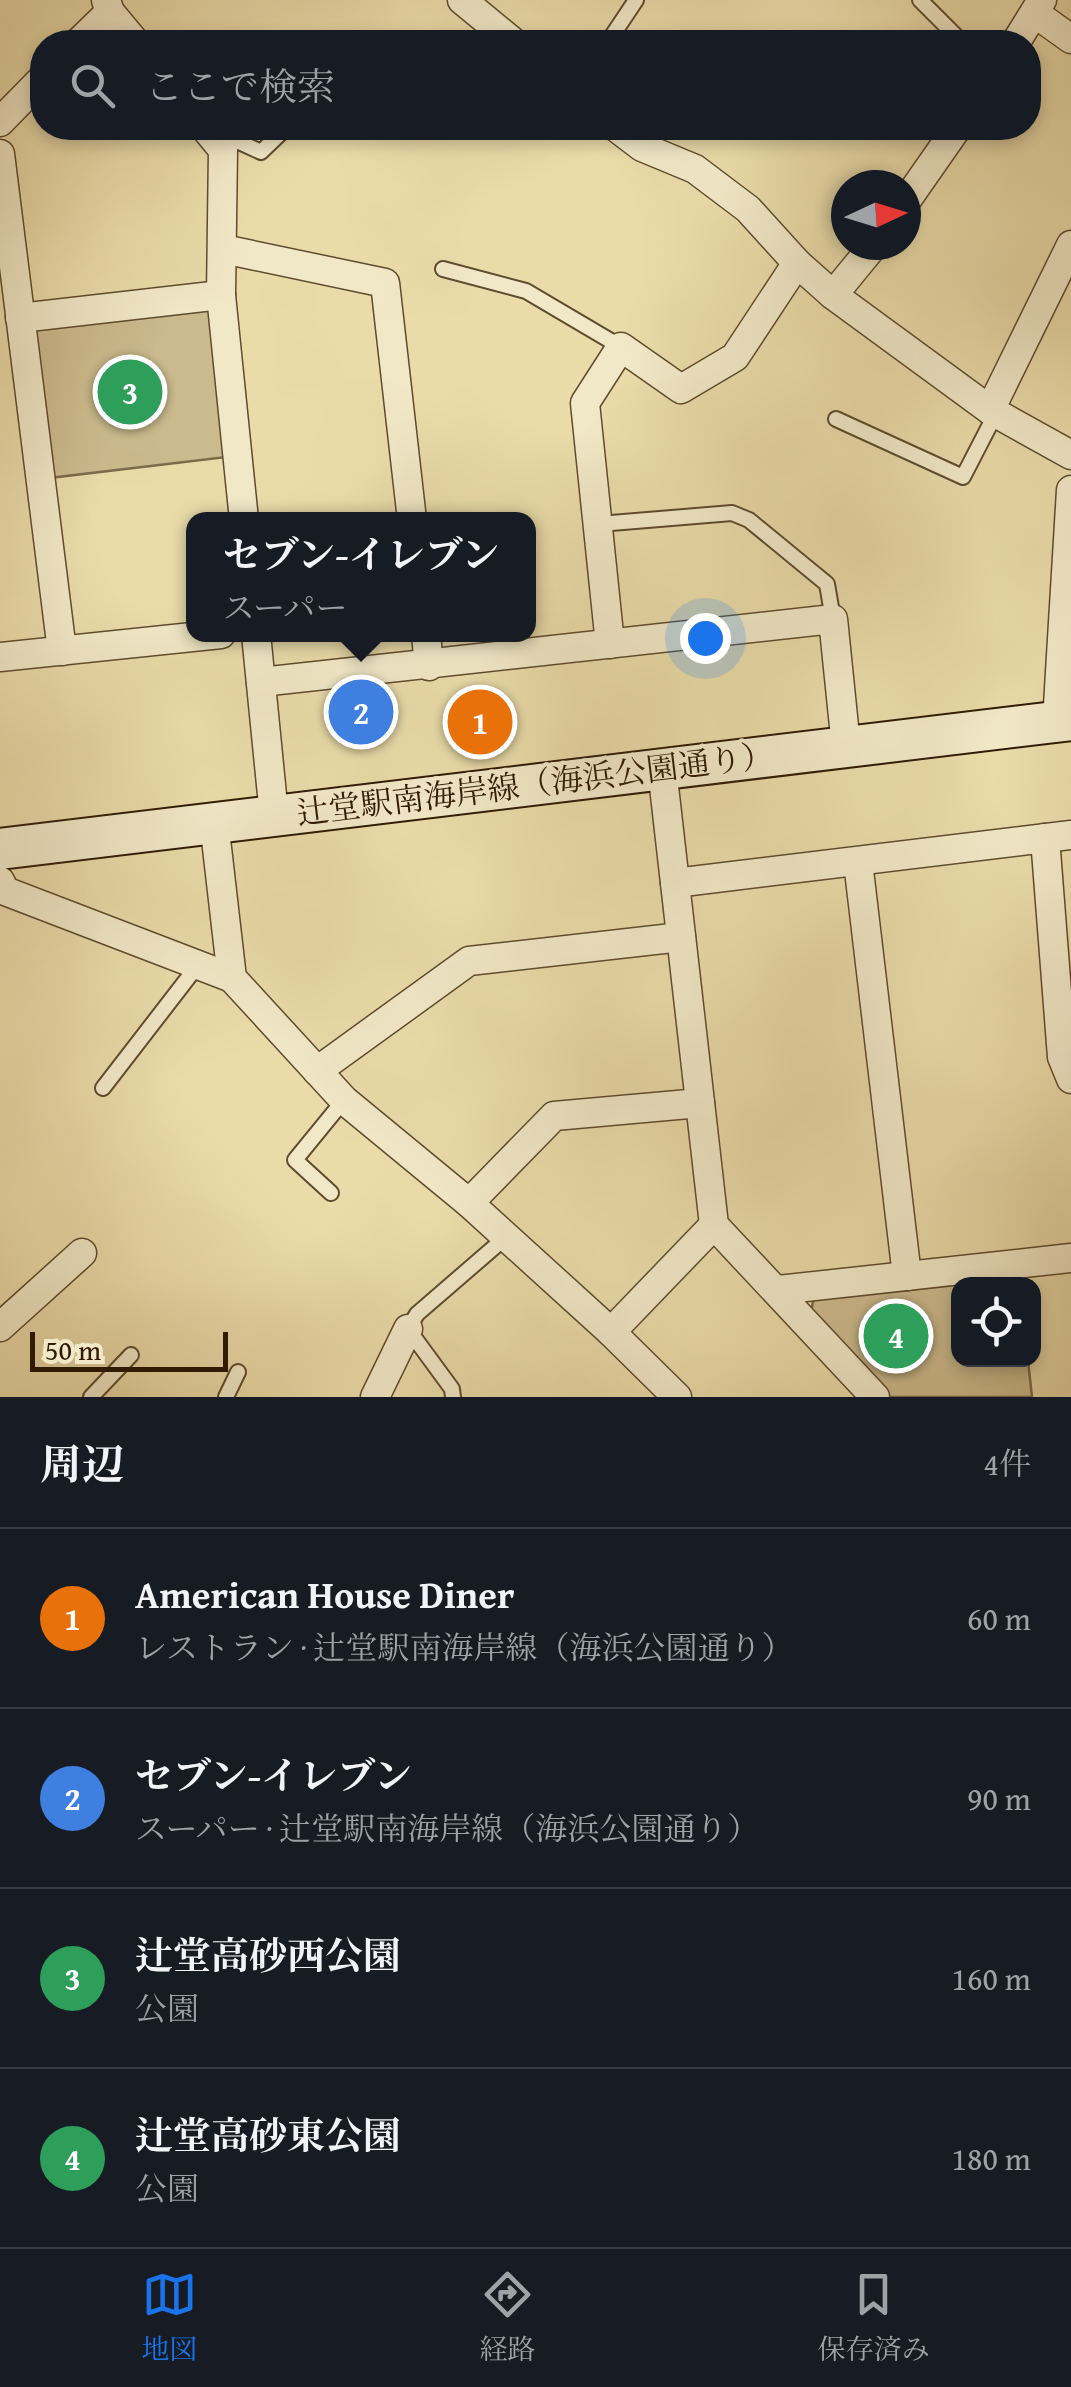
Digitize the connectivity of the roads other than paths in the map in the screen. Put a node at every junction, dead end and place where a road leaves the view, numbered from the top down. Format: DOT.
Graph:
graph roads {
  1 [pos="636,0"];
  2 [pos="920,0"];
  3 [pos="473,3"];
  4 [pos="1034,5"];
  5 [pos="108,6"];
  6 [pos="89,30"];
  7 [pos="126,30"];
  8 [pos="501,30"];
  9 [pos="616,30"];
  10 [pos="950,30"];
  11 [pos="1022,30"];
  12 [pos="1071,39"];
  13 [pos="30,91"];
  14 [pos="0,122"];
  15 [pos="214,140"];
  16 [pos="229,140"];
  17 [pos="274,140"];
  18 [pos="633,140"];
  19 [pos="949,140"];
  20 [pos="0,154"];
  21 [pos="921,180"];
  22 [pos="1071,245"];
  23 [pos="222,249"];
  24 [pos="862,260"];
  25 [pos="797,263"];
  26 [pos="443,269"];
  27 [pos="221,295"];
  28 [pos="833,295"];
  29 [pos="20,318"];
  30 [pos="621,347"];
  31 [pos="993,412"];
  32 [pos="836,419"];
  33 [pos="1071,455"];
  34 [pos="1071,490"];
  35 [pos="243,512"];
  36 [pos="411,512"];
  37 [pos="599,524"];
  38 [pos="833,619"];
  39 [pos="186,638"];
  40 [pos="257,642"];
  41 [pos="427,642"];
  42 [pos="610,644"];
  43 [pos="62,651"];
  44 [pos="0,658"];
  45 [pos="430,666"];
  46 [pos="261,682"];
  47 [pos="1064,721"];
  48 [pos="846,746"];
  49 [pos="662,770"];
  50 [pos="274,815"];
  51 [pos="214,822"];
  52 [pos="1058,836"];
  53 [pos="0,849"];
  54 [pos="858,862"];
  55 [pos="0,882"];
  56 [pos="675,883"];
  57 [pos="1060,902"];
  58 [pos="681,937"];
  59 [pos="198,965"];
  60 [pos="232,978"];
  61 [pos="317,1071"];
  62 [pos="1071,1079"];
  63 [pos="103,1088"];
  64 [pos="344,1100"];
  65 [pos="700,1103"];
  66 [pos="331,1192"];
  67 [pos="469,1203"];
  68 [pos="714,1225"];
  69 [pos="506,1237"];
  70 [pos="82,1253"];
  71 [pos="1071,1258"];
  72 [pos="907,1276"];
  73 [pos="778,1290"];
  74 [pos="0,1328"];
  75 [pos="408,1329"];
  76 [pos="611,1332"];
  77 [pos="130,1355"];
  78 [pos="238,1372"];
  79 [pos="91,1397"];
  80 [pos="226,1397"];
  81 [pos="375,1397"];
  82 [pos="453,1397"];
  83 [pos="677,1397"];
  84 [pos="875,1397"];
  1 -- 9 [label="lane"];
  2 -- 10 [label="lane"];
  3 -- 8 [label="street"];
  4 -- 11 [label="street"];
  4 -- 12 [label="street"];
  5 -- 6 [label="street"];
  5 -- 7 [label="street"];
  13 -- 14 [label="street"];
  15 -- 23 [label="street"];
  16 -- 17 [label="lane"];
  18 -- 25 [label="street"];
  19 -- 21 [label="street"];
  20 -- 29 [label="street"];
  22 -- 31 [label="street"];
  23 -- 27 [label="street"];
  23 -- 36 [label="street"];
  24 -- 28 [label="street"];
  25 -- 28 [label="street"];
  25 -- 30 [label="street"];
  26 -- 30 [label="lane"];
  27 -- 29 [label="street"];
  27 -- 35 [label="street"];
  28 -- 31 [label="street"];
  29 -- 43 [label="street"];
  30 -- 37 [label="street"];
  31 -- 32 [label="lane"];
  31 -- 33 [label="street"];
  34 -- 47 [label="street"];
  37 -- 38 [label="lane"];
  37 -- 42 [label="street"];
  38 -- 42 [label="street"];
  38 -- 48 [label="street"];
  39 -- 43 [label="street"];
  40 -- 46 [label="street"];
  41 -- 45 [label="street"];
  42 -- 45 [label="street"];
  43 -- 44 [label="street"];
  45 -- 46 [label="street"];
  46 -- 50 [label="street"];
  47 -- 48 [label="street, 辻堂駅南海岸線（海浜公園通り）"];
  48 -- 49 [label="street, 辻堂駅南海岸線（海浜公園通り）"];
  49 -- 50 [label="street, 辻堂駅南海岸線（海浜公園通り）"];
  49 -- 56 [label="street"];
  50 -- 51 [label="street, 辻堂駅南海岸線（海浜公園通り）"];
  51 -- 53 [label="street, 辻堂駅南海岸線（海浜公園通り）"];
  51 -- 60 [label="street"];
  52 -- 54 [label="street"];
  52 -- 57 [label="street"];
  54 -- 56 [label="street"];
  54 -- 72 [label="street"];
  55 -- 59 [label="street"];
  56 -- 58 [label="street"];
  57 -- 62 [label="street"];
  58 -- 61 [label="street"];
  58 -- 65 [label="street"];
  59 -- 60 [label="street"];
  59 -- 63 [label="lane"];
  60 -- 61 [label="street"];
  61 -- 64 [label="street"];
  64 -- 66 [label="lane"];
  64 -- 67 [label="street"];
  65 -- 67 [label="street"];
  65 -- 68 [label="street"];
  67 -- 69 [label="street"];
  68 -- 73 [label="street"];
  68 -- 76 [label="street"];
  69 -- 75 [label="lane"];
  69 -- 76 [label="street"];
  70 -- 74 [label="street"];
  71 -- 72 [label="street"];
  72 -- 73 [label="street"];
  73 -- 84 [label="street"];
  75 -- 81 [label="street"];
  75 -- 82 [label="lane"];
  76 -- 83 [label="street"];
  77 -- 79 [label="lane"];
  78 -- 80 [label="lane"];
}
